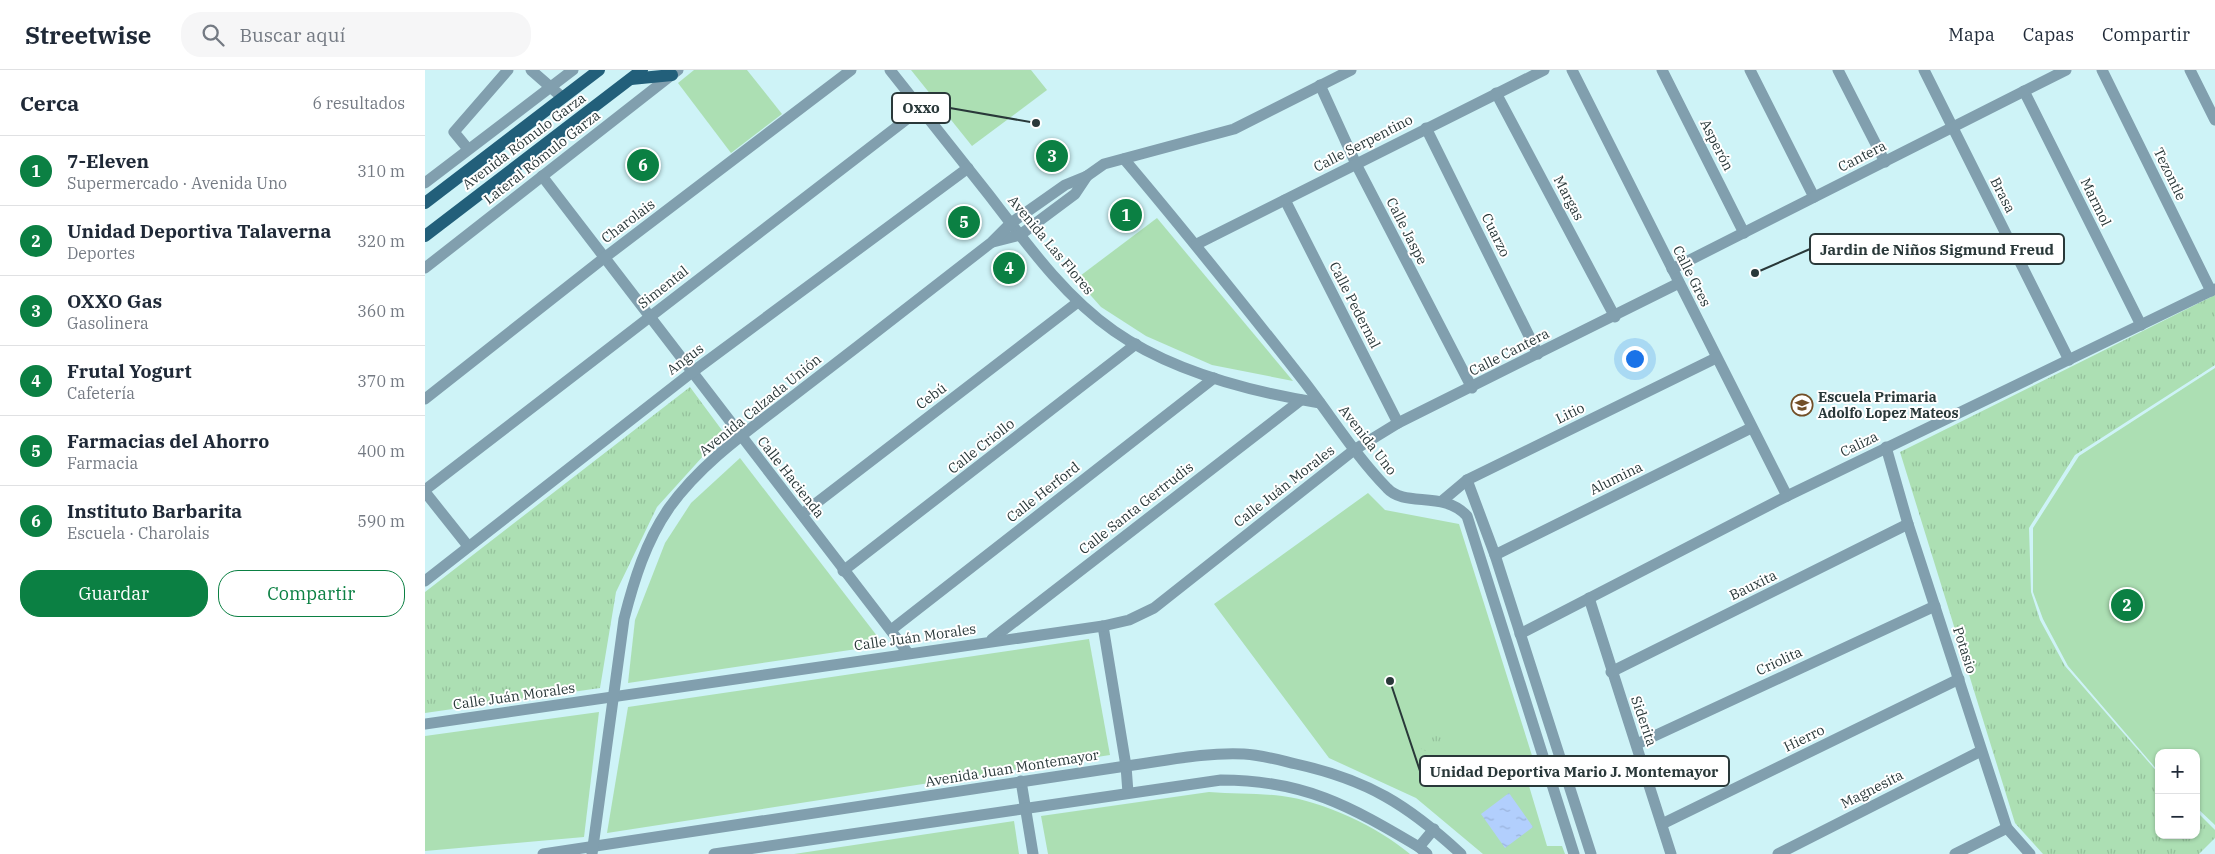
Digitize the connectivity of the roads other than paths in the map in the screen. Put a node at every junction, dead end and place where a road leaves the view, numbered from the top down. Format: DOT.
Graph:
graph roads {
  1 [pos="508,70"];
  2 [pos="531,70"];
  3 [pos="573,70"];
  4 [pos="599,70"];
  5 [pos="642,70"];
  6 [pos="851,70"];
  7 [pos="891,70"];
  8 [pos="1351,70"];
  9 [pos="1544,70"];
  10 [pos="1572,70"];
  11 [pos="1663,70"];
  12 [pos="1750,70"];
  13 [pos="1838,70"];
  14 [pos="1924,70"];
  15 [pos="2066,70"];
  16 [pos="2102,70"];
  17 [pos="2190,70"];
  18 [pos="675,72"];
  19 [pos="631,79"];
  20 [pos="551,86"];
  21 [pos="1320,86"];
  22 [pos="2024,91"];
  23 [pos="1496,93"];
  24 [pos="563,98"];
  25 [pos="920,109"];
  26 [pos="2215,120"];
  27 [pos="1426,128"];
  28 [pos="1953,128"];
  29 [pos="468,149"];
  30 [pos="1124,158"];
  31 [pos="1885,162"];
  32 [pos="1356,164"];
  33 [pos="968,168"];
  34 [pos="542,176"];
  35 [pos="1087,176"];
  36 [pos="427,177"];
  37 [pos="1815,197"];
  38 [pos="1285,200"];
  39 [pos="425,203"];
  40 [pos="455,212"];
  41 [pos="1011,223"];
  42 [pos="425,229"];
  43 [pos="1744,233"];
  44 [pos="1020,235"];
  45 [pos="425,236"];
  46 [pos="992,242"];
  47 [pos="1197,244"];
  48 [pos="604,258"];
  49 [pos="425,268"];
  50 [pos="1671,269"];
  51 [pos="1679,284"];
  52 [pos="2213,290"];
  53 [pos="1078,302"];
  54 [pos="1615,317"];
  55 [pos="649,318"];
  56 [pos="2141,326"];
  57 [pos="1136,344"];
  58 [pos="1538,354"];
  59 [pos="1716,358"];
  60 [pos="2069,360"];
  61 [pos="691,373"];
  62 [pos="1214,378"];
  63 [pos="1472,388"];
  64 [pos="425,399"];
  65 [pos="1301,400"];
  66 [pos="1320,403"];
  67 [pos="1398,423"];
  68 [pos="1751,428"];
  69 [pos="741,437"];
  70 [pos="1886,447"];
  71 [pos="1354,450"];
  72 [pos="1467,480"];
  73 [pos="425,491"];
  74 [pos="1787,496"];
  75 [pos="1442,501"];
  76 [pos="802,514"];
  77 [pos="1908,524"];
  78 [pos="468,546"];
  79 [pos="1495,555"];
  80 [pos="843,571"];
  81 [pos="425,581"];
  82 [pos="1589,598"];
  83 [pos="1935,606"];
  84 [pos="1103,626"];
  85 [pos="891,630"];
  86 [pos="1520,634"];
  87 [pos="990,641"];
  88 [pos="908,653"];
  89 [pos="1611,672"];
  90 [pos="1959,679"];
  91 [pos="615,696"];
  92 [pos="425,724"];
  93 [pos="1637,744"];
  94 [pos="1981,751"];
  95 [pos="1126,766"];
  96 [pos="1021,782"];
  97 [pos="1128,793"];
  98 [pos="1026,808"];
  99 [pos="1662,824"];
  100 [pos="2007,828"];
  101 [pos="1434,830"];
  102 [pos="593,851"];
  103 [pos="1423,851"];
  104 [pos="543,854"];
  105 [pos="714,854"];
  106 [pos="1033,854"];
  107 [pos="1461,854"];
  108 [pos="1574,854"];
  109 [pos="1591,854"];
  110 [pos="1671,854"];
  111 [pos="1777,854"];
  112 [pos="1955,854"];
  113 [pos="2030,854"];
  1 -- 29 [label="street"];
  2 -- 20 [label="street"];
  3 -- 20 [label="street"];
  4 -- 24 [label="main road, Avenida Rómulo Garza"];
  5 -- 19 [label="main road, Avenida Rómulo Garza"];
  6 -- 48 [label="street, Charolais"];
  7 -- 25 [label="street, Avenida Las Flores"];
  8 -- 21 [label="street, Avenida Calzada Unión"];
  9 -- 23 [label="street, Calle Serpentino"];
  10 -- 50 [label="street, Calle Gres"];
  11 -- 43 [label="street, Asperón"];
  12 -- 37 [label="street"];
  13 -- 31 [label="street"];
  14 -- 28 [label="street, Brasa"];
  15 -- 22 [label="street, Cantera"];
  16 -- 52 [label="street, Tezontle"];
  17 -- 26 [label="street"];
  18 -- 19 [label="main road"];
  18 -- 34 [label="street, Lateral Rómulo Garza"];
  19 -- 40 [label="main road, Avenida Rómulo Garza"];
  20 -- 24 [label="street"];
  20 -- 29 [label="street"];
  21 -- 30 [label="street, Avenida Calzada Unión"];
  21 -- 32 [label="street, Calle Jaspe"];
  22 -- 28 [label="street, Cantera"];
  22 -- 56 [label="street, Marmol"];
  23 -- 27 [label="street, Calle Serpentino"];
  23 -- 54 [label="street, Margas"];
  24 -- 39 [label="main road, Avenida Rómulo Garza"];
  25 -- 33 [label="street, Avenida Las Flores"];
  25 -- 55 [label="street, Simental"];
  27 -- 32 [label="street, Calle Serpentino"];
  27 -- 58 [label="street, Cuarzo"];
  28 -- 31 [label="street, Cantera"];
  28 -- 60 [label="street, Brasa"];
  29 -- 36 [label="street"];
  30 -- 35 [label="street, Avenida Calzada Unión"];
  30 -- 47 [label="street, Avenida Uno"];
  31 -- 37 [label="street, Cantera"];
  32 -- 38 [label="street, Calle Serpentino"];
  32 -- 63 [label="street, Calle Jaspe"];
  33 -- 41 [label="street, Avenida Las Flores"];
  33 -- 61 [label="street, Angus"];
  34 -- 48 [label="street, Calle Hacienda"];
  34 -- 49 [label="street, Lateral Rómulo Garza"];
  35 -- 41 [label="street, Avenida Calzada Unión"];
  35 -- 44 [label="street, Avenida Calzada Unión"];
  37 -- 43 [label="street, Cantera"];
  38 -- 47 [label="street, Calle Serpentino"];
  38 -- 67 [label="street, Calle Pedernal"];
  40 -- 42 [label="main road"];
  40 -- 45 [label="main road, Avenida Rómulo Garza"];
  41 -- 44 [label="street, Avenida Las Flores"];
  41 -- 46 [label="street, Avenida Calzada Unión"];
  43 -- 50 [label="street, Cantera"];
  44 -- 46 [label="street, Avenida Calzada Unión"];
  44 -- 53 [label="street, Avenida Las Flores"];
  46 -- 69 [label="street, Avenida Calzada Unión"];
  47 -- 66 [label="street, Avenida Uno"];
  48 -- 55 [label="street, Calle Hacienda"];
  48 -- 64 [label="street, Charolais"];
  50 -- 51 [label="street, Calle Gres"];
  51 -- 54 [label="street, Calle Cantera"];
  51 -- 59 [label="street, Calle Gres"];
  52 -- 56 [label="street, Caliza"];
  53 -- 57 [label="street, Avenida Las Flores"];
  53 -- 76 [label="street, Cebú"];
  54 -- 58 [label="street, Calle Cantera"];
  55 -- 61 [label="street, Calle Hacienda"];
  55 -- 73 [label="street, Simental"];
  56 -- 60 [label="street, Caliza"];
  57 -- 62 [label="street, Avenida Las Flores"];
  57 -- 80 [label="street, Calle Criollo"];
  58 -- 63 [label="street, Calle Cantera"];
  59 -- 68 [label="street, Calle Gres"];
  59 -- 72 [label="street, Litio"];
  60 -- 70 [label="street, Caliza"];
  61 -- 69 [label="street, Calle Hacienda"];
  61 -- 78 [label="street, Angus"];
  62 -- 65 [label="street, Avenida Las Flores"];
  62 -- 85 [label="street, Calle Herford"];
  63 -- 67 [label="street, Calle Cantera"];
  65 -- 66 [label="street, Avenida Las Flores"];
  65 -- 87 [label="street, Calle Santa Gertrudis"];
  66 -- 71 [label="street, Avenida Uno"];
  67 -- 71 [label="street, Calle Cantera"];
  68 -- 74 [label="street, Calle Gres"];
  68 -- 79 [label="street, Alumina"];
  69 -- 76 [label="street, Calle Hacienda"];
  69 -- 91 [label="street, Avenida Calzada Unión"];
  70 -- 74 [label="street, Caliza"];
  70 -- 77 [label="street, Potasio"];
  71 -- 75 [label="street, Avenida Uno"];
  71 -- 84 [label="street, Calle Juán Morales"];
  72 -- 75 [label="street, Litio"];
  72 -- 79 [label="street"];
  73 -- 78 [label="street"];
  74 -- 82 [label="street, Caliza"];
  75 -- 108 [label="street, Avenida Uno"];
  76 -- 80 [label="street, Calle Hacienda"];
  77 -- 83 [label="street, Potasio"];
  77 -- 89 [label="street, Bauxita"];
  78 -- 81 [label="street, Angus"];
  79 -- 86 [label="street"];
  80 -- 85 [label="street, Calle Hacienda"];
  82 -- 86 [label="street, Caliza"];
  82 -- 89 [label="street, Siderita"];
  83 -- 90 [label="street, Potasio"];
  83 -- 93 [label="street, Criolita"];
  84 -- 87 [label="street, Calle Juán Morales"];
  84 -- 95 [label="street"];
  85 -- 88 [label="street, Calle Hacienda"];
  86 -- 109 [label="street"];
  87 -- 88 [label="street, Calle Juán Morales"];
  88 -- 91 [label="street, Calle Juán Morales"];
  89 -- 93 [label="street, Siderita"];
  90 -- 94 [label="street, Potasio"];
  90 -- 99 [label="street, Hierro"];
  91 -- 92 [label="street, Calle Juán Morales"];
  91 -- 102 [label="street, Avenida Calzada Unión"];
  93 -- 99 [label="street, Siderita"];
  94 -- 100 [label="street, Potasio"];
  94 -- 111 [label="street, Magnesita"];
  95 -- 96 [label="street, Avenida Juan Montemayor"];
  95 -- 97 [label="street"];
  95 -- 101 [label="street, Avenida Juan Montemayor"];
  96 -- 98 [label="street"];
  96 -- 102 [label="street, Avenida Juan Montemayor"];
  97 -- 98 [label="street"];
  97 -- 103 [label="street"];
  98 -- 105 [label="street"];
  98 -- 106 [label="street"];
  99 -- 110 [label="street, Siderita"];
  100 -- 112 [label="street"];
  100 -- 113 [label="street, Potasio"];
  101 -- 103 [label="street"];
  101 -- 107 [label="street, Avenida Juan Montemayor"];
  102 -- 104 [label="street, Avenida Juan Montemayor"];
}
